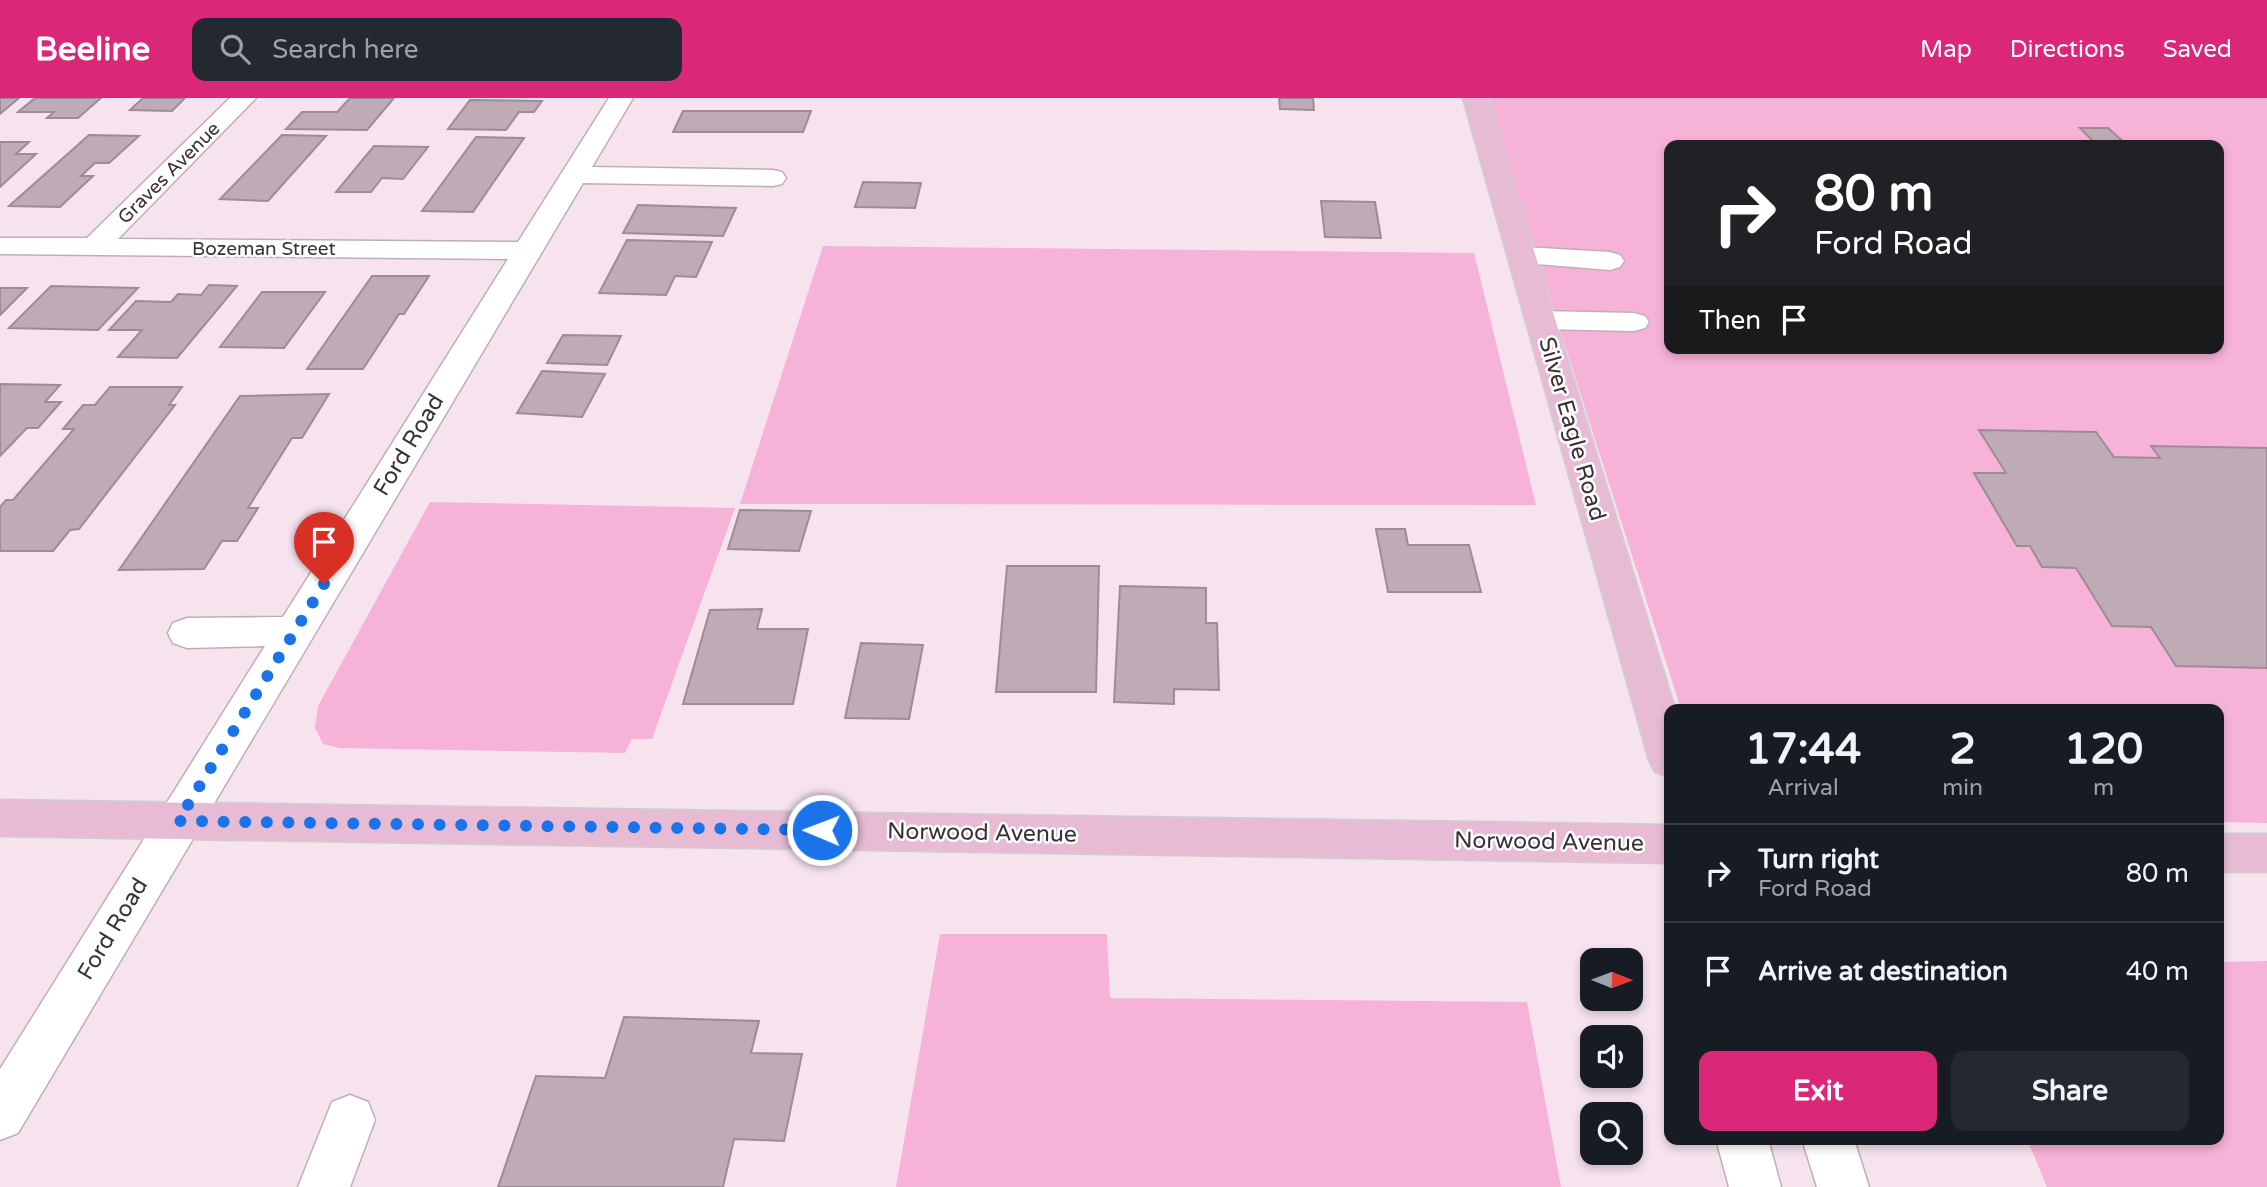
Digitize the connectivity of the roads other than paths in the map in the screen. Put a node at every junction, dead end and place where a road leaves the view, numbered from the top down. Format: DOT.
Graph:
graph roads {
  1 [pos="244,98"];
  2 [pos="621,98"];
  3 [pos="1475,98"];
  4 [pos="574,175"];
  5 [pos="773,178"];
  6 [pos="0,246"];
  7 [pos="94,247"];
  8 [pos="528,251"];
  9 [pos="1521,256"];
  10 [pos="1610,261"];
  11 [pos="1540,320"];
  12 [pos="1634,322"];
  13 [pos="295,631"];
  14 [pos="187,633"];
  15 [pos="1664,740"];
  16 [pos="0,818"];
  17 [pos="178,821"];
  18 [pos="1664,844"];
  19 [pos="2224,853"];
  20 [pos="2267,853"];
  21 [pos="0,1115"];
  22 [pos="350,1120"];
  23 [pos="1744,1145"];
  24 [pos="1830,1145"];
  25 [pos="324,1187"];
  26 [pos="1755,1187"];
  27 [pos="1843,1187"];
  1 -- 7 [label="street, Graves Avenue"];
  2 -- 4 [label="street, Ford Road"];
  3 -- 9 [label="main road, Silver Eagle Road"];
  4 -- 5 [label="street"];
  4 -- 8 [label="street, Ford Road"];
  6 -- 7 [label="street, Bozeman Street"];
  7 -- 8 [label="street, Bozeman Street"];
  8 -- 13 [label="street, Ford Road"];
  9 -- 10 [label="street"];
  9 -- 11 [label="main road, Silver Eagle Road"];
  11 -- 12 [label="street"];
  11 -- 15 [label="main road, Silver Eagle Road"];
  13 -- 14 [label="street"];
  13 -- 17 [label="street, Ford Road"];
  16 -- 17 [label="main road, Norwood Avenue"];
  17 -- 18 [label="main road, Norwood Avenue"];
  17 -- 21 [label="street, Ford Road"];
  19 -- 20 [label="main road"];
  22 -- 25 [label="street"];
  23 -- 26 [label="street"];
  24 -- 27 [label="street"];
}
